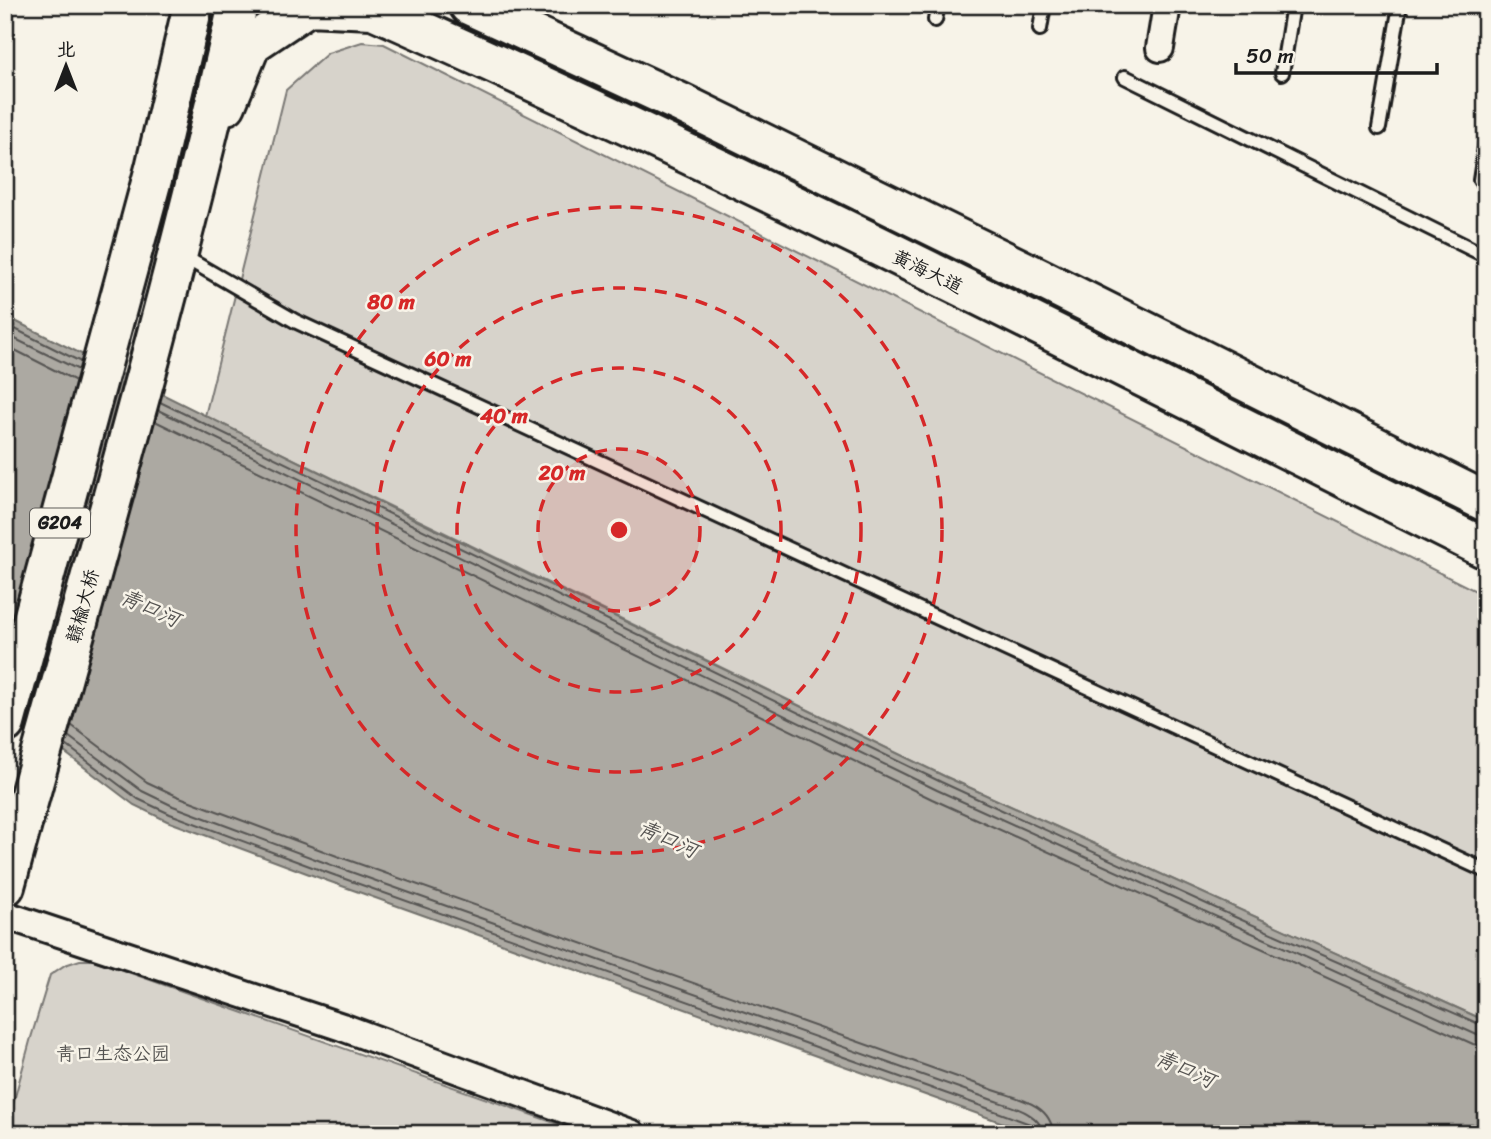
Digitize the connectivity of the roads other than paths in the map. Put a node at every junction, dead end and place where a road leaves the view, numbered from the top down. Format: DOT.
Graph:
graph roads {
  1 [pos="193,5"];
  2 [pos="238,5"];
  3 [pos="469,5"];
  4 [pos="938,5"];
  5 [pos="1044,5"];
  6 [pos="1167,5"];
  7 [pos="1293,5"];
  8 [pos="1400,5"];
  9 [pos="368,7"];
  10 [pos="935,20"];
  11 [pos="1040,29"];
  12 [pos="1160,48"];
  13 [pos="1282,73"];
  14 [pos="1125,77"];
  15 [pos="1379,128"];
  16 [pos="1486,141"];
  17 [pos="197,179"];
  18 [pos="1480,180"];
  19 [pos="178,253"];
  20 [pos="1486,256"];
  21 [pos="1486,502"];
  22 [pos="1486,549"];
  23 [pos="5,723"];
  24 [pos="1486,871"];
  25 [pos="5,886"];
  26 [pos="5,915"];
  27 [pos="632,1134"];
  1 -- 23 [label="main road, G204"];
  2 -- 17 [label="main road, G204"];
  3 -- 21 [label="main road"];
  4 -- 10 [label="lane"];
  5 -- 11 [label="lane"];
  6 -- 12 [label="street"];
  7 -- 13 [label="lane"];
  8 -- 15 [label="lane"];
  9 -- 17 [label="main road"];
  9 -- 22 [label="main road, 黄海大道"];
  14 -- 20 [label="lane"];
  16 -- 18 [label="lane"];
  17 -- 19 [label="main road, G204"];
  19 -- 24 [label="lane"];
  19 -- 25 [label="main road, 赣榆大桥 / G204"];
  26 -- 27 [label="street"];
}
